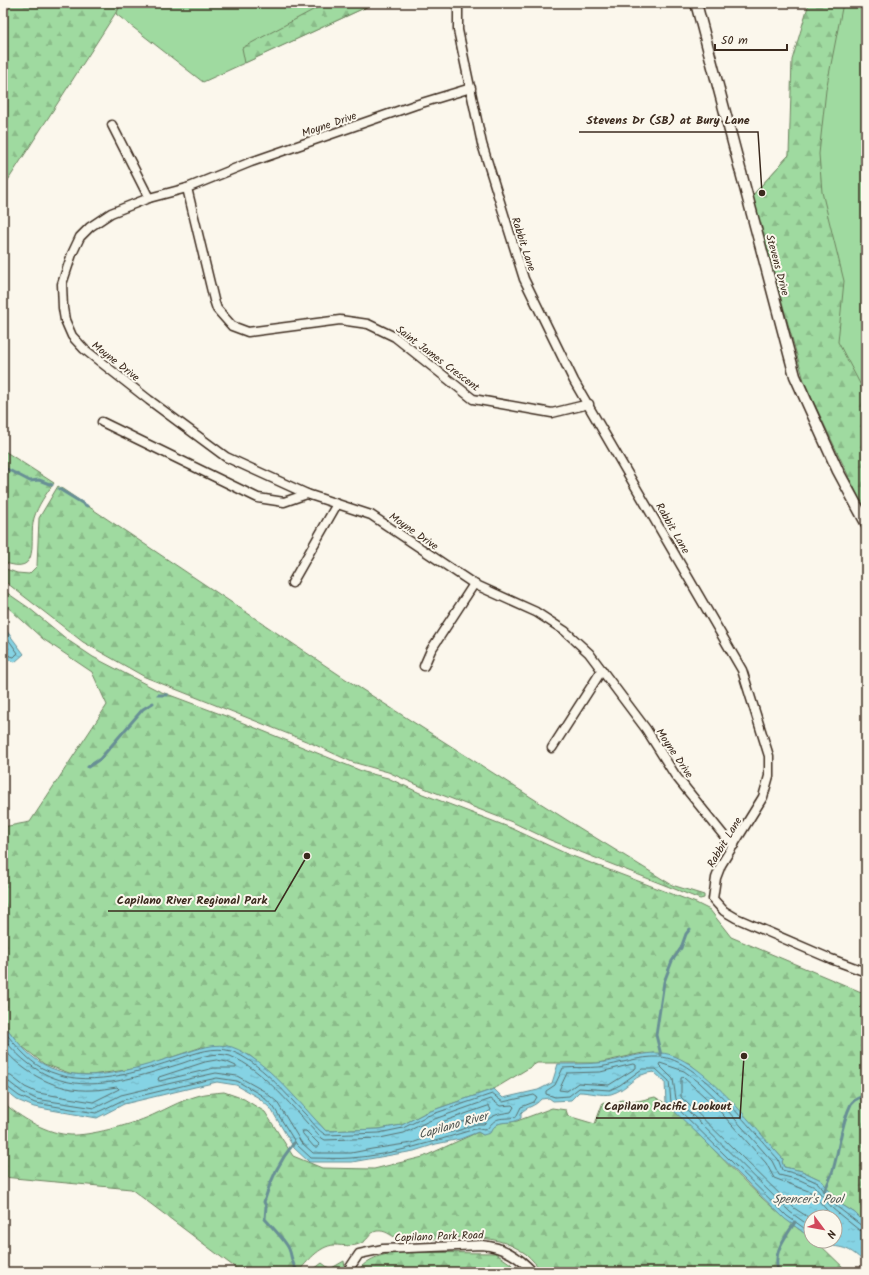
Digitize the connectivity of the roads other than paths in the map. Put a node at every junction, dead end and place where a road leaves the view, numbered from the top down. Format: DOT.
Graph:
graph roads {
  1 [pos="458,3"];
  2 [pos="696,3"];
  3 [pos="471,88"];
  4 [pos="112,125"];
  5 [pos="187,188"];
  6 [pos="149,198"];
  7 [pos="589,404"];
  8 [pos="102,422"];
  9 [pos="306,494"];
  10 [pos="337,504"];
  11 [pos="866,523"];
  12 [pos="292,583"];
  13 [pos="474,584"];
  14 [pos="424,666"];
  15 [pos="602,670"];
  16 [pos="552,748"];
  17 [pos="734,845"];
  18 [pos="866,972"];
  19 [pos="347,1272"];
  20 [pos="533,1272"];
  1 -- 3 [label="street, Rabbit Lane"];
  2 -- 11 [label="street, Stevens Drive"];
  3 -- 5 [label="street, Moyne Drive"];
  3 -- 7 [label="street, Rabbit Lane"];
  4 -- 6 [label="street"];
  5 -- 6 [label="street, Moyne Drive"];
  5 -- 7 [label="street, Saint James Crescent"];
  6 -- 9 [label="street, Moyne Drive"];
  7 -- 17 [label="street, Rabbit Lane"];
  8 -- 9 [label="street"];
  9 -- 10 [label="street, Moyne Drive"];
  10 -- 12 [label="street"];
  10 -- 13 [label="street, Moyne Drive"];
  13 -- 14 [label="street"];
  13 -- 15 [label="street, Moyne Drive"];
  15 -- 16 [label="street"];
  15 -- 17 [label="street, Moyne Drive"];
  17 -- 18 [label="street, Rabbit Lane"];
  19 -- 20 [label="street, Capilano Park Road"];
}
